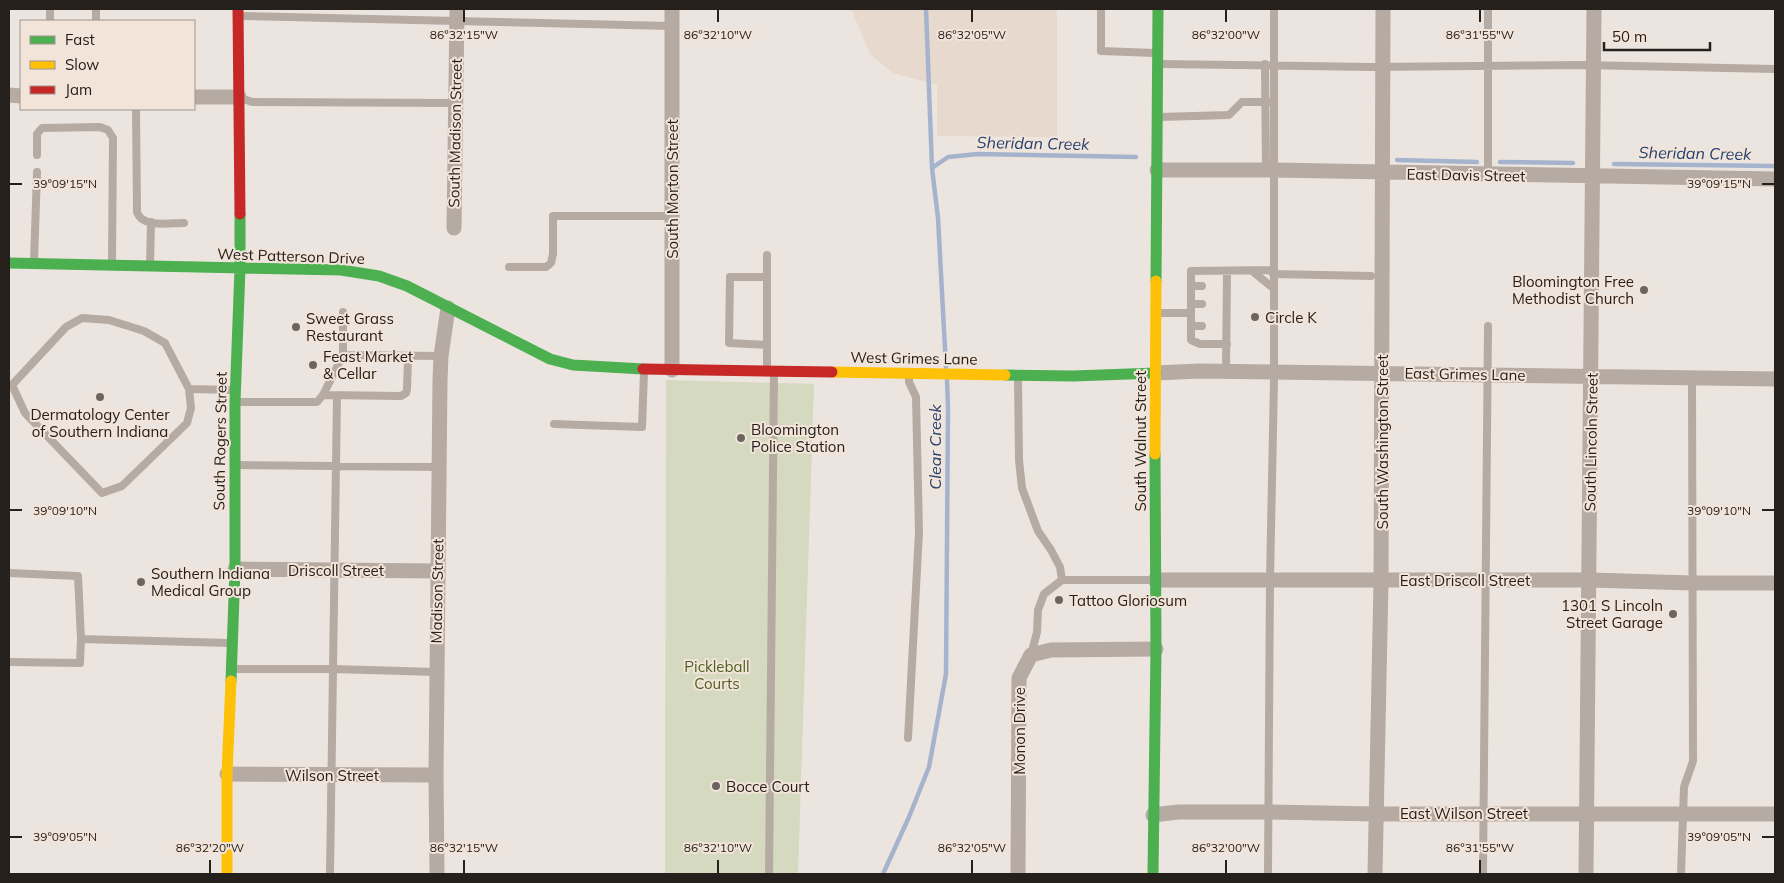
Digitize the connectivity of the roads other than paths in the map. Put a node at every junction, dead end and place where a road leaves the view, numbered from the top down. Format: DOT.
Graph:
graph roads {
  1 [pos="672,9"];
  2 [pos="1102,9"];
  3 [pos="1158,9"];
  4 [pos="1274,9"];
  5 [pos="1383,9"];
  6 [pos="1488,9"];
  7 [pos="1594,9"];
  8 [pos="238,12"];
  9 [pos="457,15"];
  10 [pos="672,26"];
  11 [pos="1157,59"];
  12 [pos="1269,64"];
  13 [pos="1488,65"];
  14 [pos="1595,65"];
  15 [pos="1382,66"];
  16 [pos="1775,69"];
  17 [pos="195,97"];
  18 [pos="239,97"];
  19 [pos="1269,102"];
  20 [pos="455,103"];
  21 [pos="136,110"];
  22 [pos="1157,117"];
  23 [pos="37,155"];
  24 [pos="1157,170"];
  25 [pos="1269,170"];
  26 [pos="37,172"];
  27 [pos="1382,173"];
  28 [pos="1488,175"];
  29 [pos="1593,177"];
  30 [pos="1775,179"];
  31 [pos="672,216"];
  32 [pos="151,222"];
  33 [pos="184,223"];
  34 [pos="454,228"];
  35 [pos="767,255"];
  36 [pos="9,263"];
  37 [pos="34,264"];
  38 [pos="112,265"];
  39 [pos="150,266"];
  40 [pos="509,267"];
  41 [pos="240,268"];
  42 [pos="1252,271"];
  43 [pos="1227,272"];
  44 [pos="1273,272"];
  45 [pos="1371,276"];
  46 [pos="767,277"];
  47 [pos="1192,286"];
  48 [pos="1202,286"];
  49 [pos="1218,287"];
  50 [pos="1227,287"];
  51 [pos="1273,288"];
  52 [pos="1191,304"];
  53 [pos="1202,304"];
  54 [pos="448,308"];
  55 [pos="342,312"];
  56 [pos="1156,312"];
  57 [pos="1191,313"];
  58 [pos="1192,326"];
  59 [pos="1202,326"];
  60 [pos="1227,326"];
  61 [pos="1488,326"];
  62 [pos="1218,327"];
  63 [pos="1227,344"];
  64 [pos="767,345"];
  65 [pos="343,355"];
  66 [pos="441,356"];
  67 [pos="408,357"];
  68 [pos="644,370"];
  69 [pos="672,370"];
  70 [pos="771,371"];
  71 [pos="1226,371"];
  72 [pos="1274,372"];
  73 [pos="908,373"];
  74 [pos="1156,373"];
  75 [pos="1382,373"];
  76 [pos="1018,375"];
  77 [pos="1488,375"];
  78 [pos="1592,376"];
  79 [pos="1692,377"];
  80 [pos="1775,379"];
  81 [pos="10,385"];
  82 [pos="189,389"];
  83 [pos="235,390"];
  84 [pos="323,394"];
  85 [pos="337,396"];
  86 [pos="235,402"];
  87 [pos="554,424"];
  88 [pos="234,465"];
  89 [pos="336,466"];
  90 [pos="439,467"];
  91 [pos="235,569"];
  92 [pos="335,570"];
  93 [pos="437,571"];
  94 [pos="9,573"];
  95 [pos="1270,579"];
  96 [pos="1062,580"];
  97 [pos="1154,580"];
  98 [pos="1486,580"];
  99 [pos="1590,580"];
  100 [pos="1381,581"];
  101 [pos="1775,583"];
  102 [pos="1692,584"];
  103 [pos="81,639"];
  104 [pos="233,643"];
  105 [pos="1156,649"];
  106 [pos="1031,655"];
  107 [pos="9,662"];
  108 [pos="231,669"];
  109 [pos="333,669"];
  110 [pos="437,672"];
  111 [pos="908,738"];
  112 [pos="228,774"];
  113 [pos="332,774"];
  114 [pos="436,775"];
  115 [pos="1269,812"];
  116 [pos="1484,813"];
  117 [pos="1586,813"];
  118 [pos="1375,814"];
  119 [pos="1682,814"];
  120 [pos="1775,814"];
  121 [pos="1153,815"];
  122 [pos="227,874"];
  123 [pos="330,874"];
  124 [pos="437,874"];
  125 [pos="769,874"];
  126 [pos="1018,874"];
  127 [pos="1152,874"];
  128 [pos="1268,874"];
  129 [pos="1375,874"];
  130 [pos="1483,874"];
  131 [pos="1586,874"];
  132 [pos="1681,874"];
  1 -- 10 [label="street, South Morton Street"];
  2 -- 11 [label="lane"];
  3 -- 11 [label="street, South Walnut Street"];
  4 -- 12 [label="lane"];
  5 -- 15 [label="street, South Washington Street"];
  6 -- 13 [label="lane"];
  7 -- 14 [label="street, South Lincoln Street"];
  8 -- 9 [label="lane"];
  8 -- 18 [label="street, South Rogers Street"];
  9 -- 10 [label="lane"];
  9 -- 20 [label="street, South Madison Street"];
  10 -- 31 [label="street, South Morton Street"];
  11 -- 12 [label="lane"];
  11 -- 22 [label="street, South Walnut Street"];
  12 -- 15 [label="lane"];
  12 -- 19 [label="lane"];
  13 -- 14 [label="lane"];
  13 -- 15 [label="lane"];
  13 -- 28 [label="lane"];
  14 -- 16 [label="lane"];
  14 -- 29 [label="street, South Lincoln Street"];
  15 -- 27 [label="street, South Washington Street"];
  17 -- 18 [label="street"];
  18 -- 20 [label="lane"];
  18 -- 41 [label="street, South Rogers Street"];
  19 -- 22 [label="lane"];
  19 -- 25 [label="lane"];
  20 -- 34 [label="street, South Madison Street"];
  21 -- 32 [label="lane"];
  22 -- 24 [label="street, South Walnut Street"];
  23 -- 38 [label="lane"];
  24 -- 25 [label="street, East Davis Street"];
  24 -- 56 [label="street, South Walnut Street"];
  25 -- 27 [label="street, East Davis Street"];
  25 -- 44 [label="lane"];
  26 -- 37 [label="lane"];
  27 -- 28 [label="street, East Davis Street"];
  27 -- 75 [label="street, South Washington Street"];
  28 -- 29 [label="street, East Davis Street"];
  29 -- 30 [label="street, East Davis Street"];
  29 -- 78 [label="street, South Lincoln Street"];
  31 -- 40 [label="lane"];
  31 -- 69 [label="street, South Morton Street"];
  32 -- 33 [label="lane"];
  32 -- 39 [label="lane"];
  35 -- 46 [label="lane"];
  36 -- 37 [label="street, West Patterson Drive"];
  37 -- 38 [label="street, West Patterson Drive"];
  38 -- 39 [label="street, West Patterson Drive"];
  39 -- 41 [label="street, West Patterson Drive"];
  41 -- 54 [label="street, West Patterson Drive"];
  41 -- 83 [label="street, South Rogers Street"];
  42 -- 43 [label="lane"];
  42 -- 44 [label="lane"];
  42 -- 51 [label="lane"];
  43 -- 47 [label="lane"];
  43 -- 50 [label="lane"];
  44 -- 45 [label="lane"];
  44 -- 51 [label="lane"];
  46 -- 64 [label="lane"];
  46 -- 64 [label="lane"];
  47 -- 48 [label="lane"];
  47 -- 52 [label="lane"];
  49 -- 50 [label="lane"];
  50 -- 60 [label="lane"];
  51 -- 72 [label="lane"];
  52 -- 53 [label="lane"];
  52 -- 57 [label="lane"];
  54 -- 66 [label="street, Madison Street"];
  54 -- 68 [label="street, West Patterson Drive"];
  55 -- 65 [label="lane"];
  56 -- 57 [label="lane"];
  56 -- 74 [label="street, South Walnut Street"];
  57 -- 58 [label="lane"];
  58 -- 59 [label="lane"];
  58 -- 63 [label="lane"];
  60 -- 62 [label="lane"];
  60 -- 63 [label="lane"];
  61 -- 77 [label="lane"];
  63 -- 71 [label="lane"];
  64 -- 70 [label="lane"];
  65 -- 67 [label="lane"];
  65 -- 84 [label="lane"];
  66 -- 67 [label="lane"];
  66 -- 90 [label="street, Madison Street"];
  67 -- 85 [label="lane"];
  68 -- 69 [label="street, West Patterson Drive"];
  68 -- 87 [label="lane"];
  69 -- 70 [label="street, West Grimes Lane"];
  70 -- 73 [label="street, West Grimes Lane"];
  70 -- 125 [label="lane"];
  71 -- 72 [label="street, East Grimes Lane"];
  71 -- 74 [label="street, East Grimes Lane"];
  72 -- 75 [label="street, East Grimes Lane"];
  72 -- 95 [label="lane"];
  73 -- 76 [label="street, West Grimes Lane"];
  73 -- 111 [label="lane"];
  74 -- 76 [label="street, West Grimes Lane"];
  74 -- 97 [label="street, South Walnut Street"];
  75 -- 77 [label="street, East Grimes Lane"];
  75 -- 100 [label="street, South Washington Street"];
  76 -- 96 [label="lane"];
  77 -- 78 [label="street, East Grimes Lane"];
  77 -- 98 [label="lane"];
  78 -- 79 [label="street, East Grimes Lane"];
  78 -- 99 [label="street, South Lincoln Street"];
  79 -- 80 [label="street, East Grimes Lane"];
  79 -- 102 [label="lane"];
  81 -- 82 [label="lane"];
  81 -- 82 [label="lane"];
  82 -- 83 [label="lane"];
  83 -- 86 [label="street, South Rogers Street"];
  84 -- 85 [label="lane"];
  84 -- 86 [label="lane"];
  85 -- 89 [label="lane"];
  86 -- 88 [label="street, South Rogers Street"];
  88 -- 89 [label="lane"];
  88 -- 91 [label="street, South Rogers Street"];
  89 -- 90 [label="lane"];
  89 -- 92 [label="lane"];
  90 -- 93 [label="street, Madison Street"];
  91 -- 92 [label="street, Driscoll Street"];
  91 -- 104 [label="street, South Rogers Street"];
  92 -- 93 [label="street, Driscoll Street"];
  92 -- 109 [label="lane"];
  93 -- 110 [label="street, Madison Street"];
  94 -- 103 [label="lane"];
  95 -- 97 [label="street, East Driscoll Street"];
  95 -- 100 [label="street, East Driscoll Street"];
  95 -- 115 [label="lane"];
  96 -- 97 [label="lane"];
  96 -- 106 [label="lane"];
  97 -- 105 [label="street, South Walnut Street"];
  98 -- 99 [label="street, East Driscoll Street"];
  98 -- 100 [label="street, East Driscoll Street"];
  98 -- 116 [label="lane"];
  99 -- 102 [label="street, East Driscoll Street"];
  99 -- 117 [label="street, South Lincoln Street"];
  100 -- 118 [label="street, South Washington Street"];
  101 -- 102 [label="street, East Driscoll Street"];
  102 -- 119 [label="lane"];
  103 -- 104 [label="lane"];
  103 -- 107 [label="lane"];
  104 -- 108 [label="street, South Rogers Street"];
  105 -- 106 [label="street"];
  105 -- 121 [label="street, South Walnut Street"];
  106 -- 126 [label="street, Monon Drive"];
  108 -- 109 [label="lane"];
  108 -- 112 [label="street, South Rogers Street"];
  109 -- 110 [label="lane"];
  109 -- 113 [label="lane"];
  110 -- 114 [label="street, Madison Street"];
  112 -- 113 [label="street, Wilson Street"];
  112 -- 122 [label="street, South Rogers Street"];
  113 -- 114 [label="street, Wilson Street"];
  113 -- 123 [label="lane"];
  114 -- 124 [label="street, Madison Street"];
  115 -- 118 [label="street, East Wilson Street"];
  115 -- 121 [label="street, East Wilson Street"];
  115 -- 128 [label="lane"];
  116 -- 117 [label="street, East Wilson Street"];
  116 -- 118 [label="street, East Wilson Street"];
  116 -- 130 [label="lane"];
  117 -- 119 [label="street, East Wilson Street"];
  117 -- 131 [label="street, South Lincoln Street"];
  118 -- 129 [label="street, South Washington Street"];
  119 -- 120 [label="street, East Wilson Street"];
  119 -- 132 [label="lane"];
  121 -- 127 [label="street, South Walnut Street"];
}
